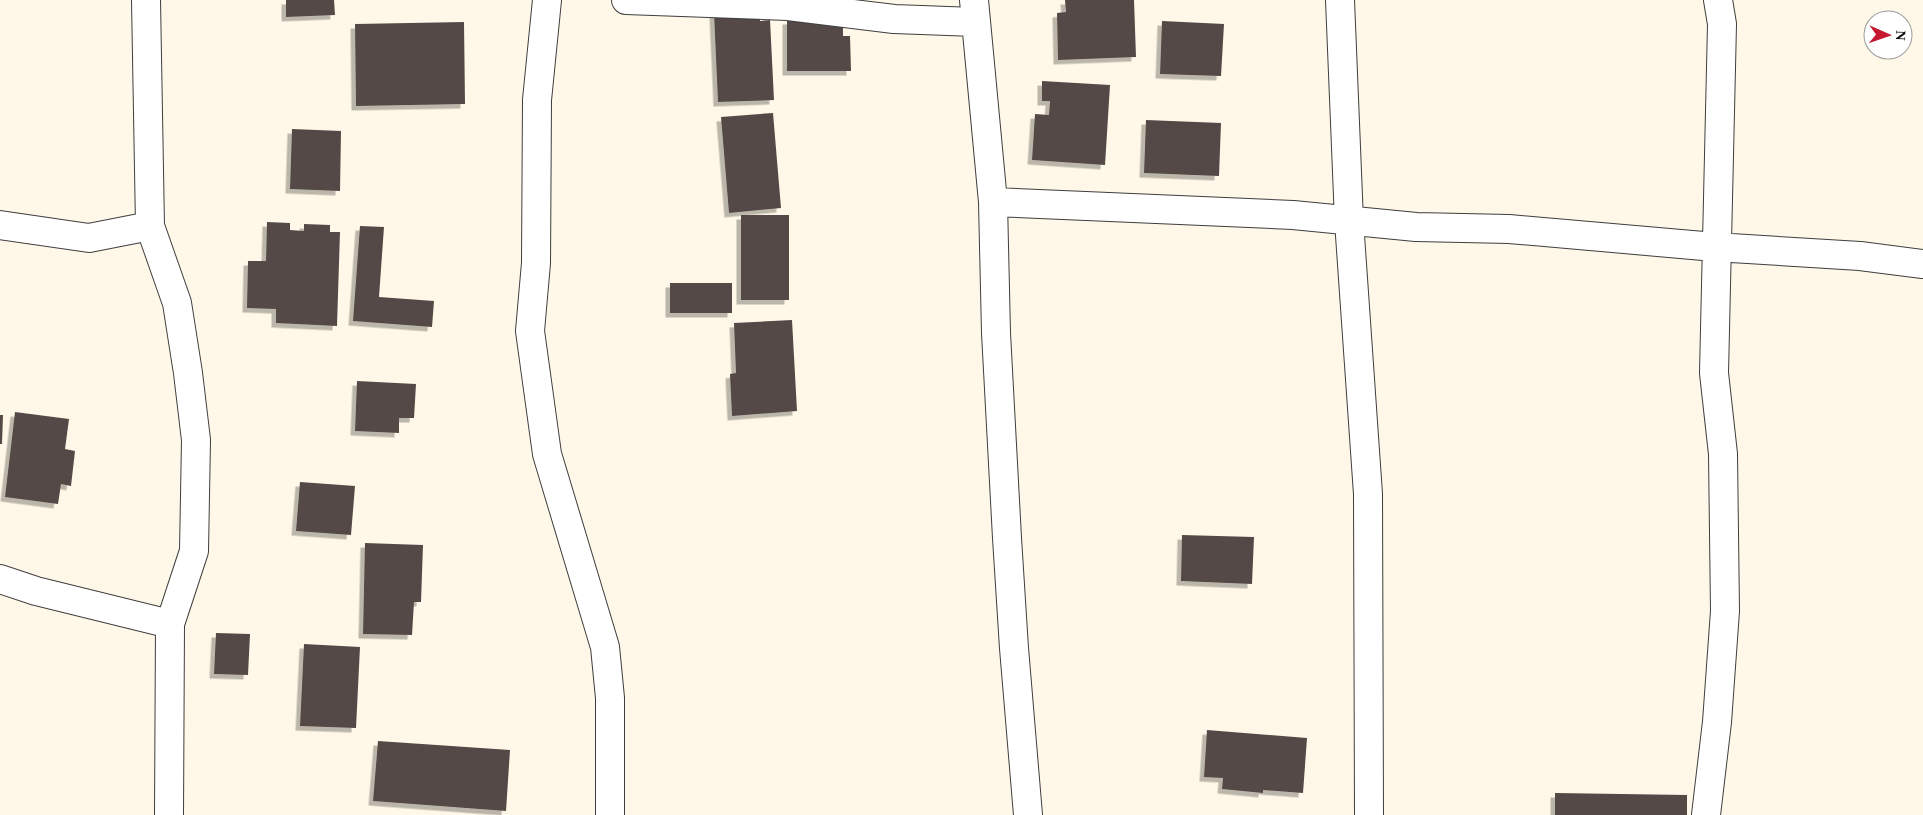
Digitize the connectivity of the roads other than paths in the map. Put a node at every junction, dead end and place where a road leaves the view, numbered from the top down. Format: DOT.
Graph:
graph roads {
  1 [pos="146,0"];
  2 [pos="547,0"];
  3 [pos="626,0"];
  4 [pos="1340,0"];
  5 [pos="1718,0"];
  6 [pos="975,11"];
  7 [pos="993,202"];
  8 [pos="1349,221"];
  9 [pos="0,225"];
  10 [pos="150,226"];
  11 [pos="1716,247"];
  12 [pos="1923,264"];
  13 [pos="0,579"];
  14 [pos="170,624"];
  15 [pos="168,815"];
  16 [pos="610,815"];
  17 [pos="1028,815"];
  18 [pos="1370,815"];
  19 [pos="1706,815"];
  1 -- 10 [label="street"];
  2 -- 16 [label="street"];
  3 -- 6 [label="street"];
  4 -- 8 [label="street"];
  5 -- 11 [label="street"];
  6 -- 7 [label="street"];
  7 -- 8 [label="street"];
  7 -- 17 [label="street"];
  8 -- 11 [label="street"];
  8 -- 18 [label="street"];
  9 -- 10 [label="street"];
  10 -- 14 [label="street"];
  11 -- 12 [label="street"];
  11 -- 19 [label="street"];
  13 -- 14 [label="street"];
  14 -- 15 [label="street"];
}
